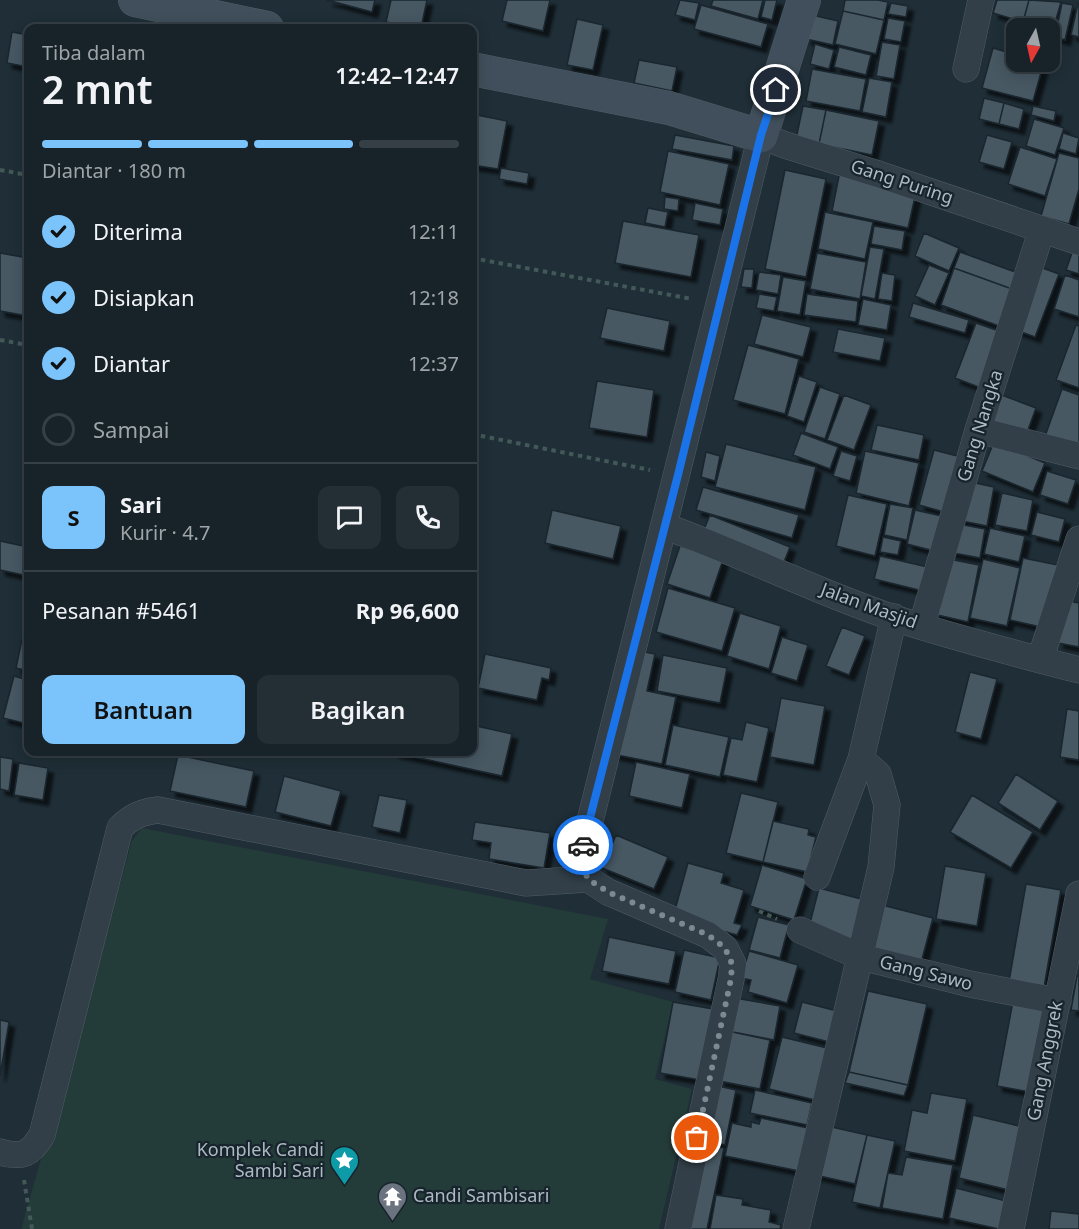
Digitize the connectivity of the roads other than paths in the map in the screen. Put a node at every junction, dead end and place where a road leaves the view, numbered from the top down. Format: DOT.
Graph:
graph roads {
  1 [pos="135,0"];
  2 [pos="804,0"];
  3 [pos="981,0"];
  4 [pos="248,24"];
  5 [pos="966,69"];
  6 [pos="477,70"];
  7 [pos="761,135"];
  8 [pos="1042,229"];
  9 [pos="1079,242"];
  10 [pos="978,430"];
  11 [pos="1079,456"];
  12 [pos="664,526"];
  13 [pos="1079,539"];
  14 [pos="894,617"];
  15 [pos="922,625"];
  16 [pos="1040,660"];
  17 [pos="1079,670"];
  18 [pos="861,759"];
  19 [pos="817,877"];
  20 [pos="588,879"];
  21 [pos="1079,894"];
  22 [pos="800,930"];
  23 [pos="861,957"];
  24 [pos="1064,1010"];
  25 [pos="10,1154"];
  26 [pos="678,1229"];
  27 [pos="796,1229"];
  28 [pos="1011,1229"];
  1 -- 4 [label="street"];
  2 -- 7 [label="street"];
  3 -- 5 [label="street"];
  6 -- 7 [label="street"];
  7 -- 8 [label="street, Gang Puring"];
  7 -- 12 [label="street"];
  8 -- 9 [label="street, Gang Puring"];
  8 -- 10 [label="street, Gang Nangka"];
  10 -- 11 [label="street"];
  10 -- 15 [label="street, Gang Nangka"];
  12 -- 14 [label="street, Jalan Masjid"];
  12 -- 20 [label="street"];
  13 -- 16 [label="street"];
  14 -- 15 [label="street, Jalan Masjid"];
  14 -- 18 [label="street"];
  15 -- 16 [label="street, Jalan Masjid"];
  16 -- 17 [label="street, Jalan Masjid"];
  18 -- 19 [label="street"];
  18 -- 23 [label="street"];
  20 -- 25 [label="street"];
  20 -- 26 [label="street"];
  21 -- 24 [label="street, Gang Anggrek"];
  22 -- 23 [label="street, Gang Sawo"];
  23 -- 24 [label="street, Gang Sawo"];
  23 -- 27 [label="street"];
  24 -- 28 [label="street, Gang Anggrek"];
}
